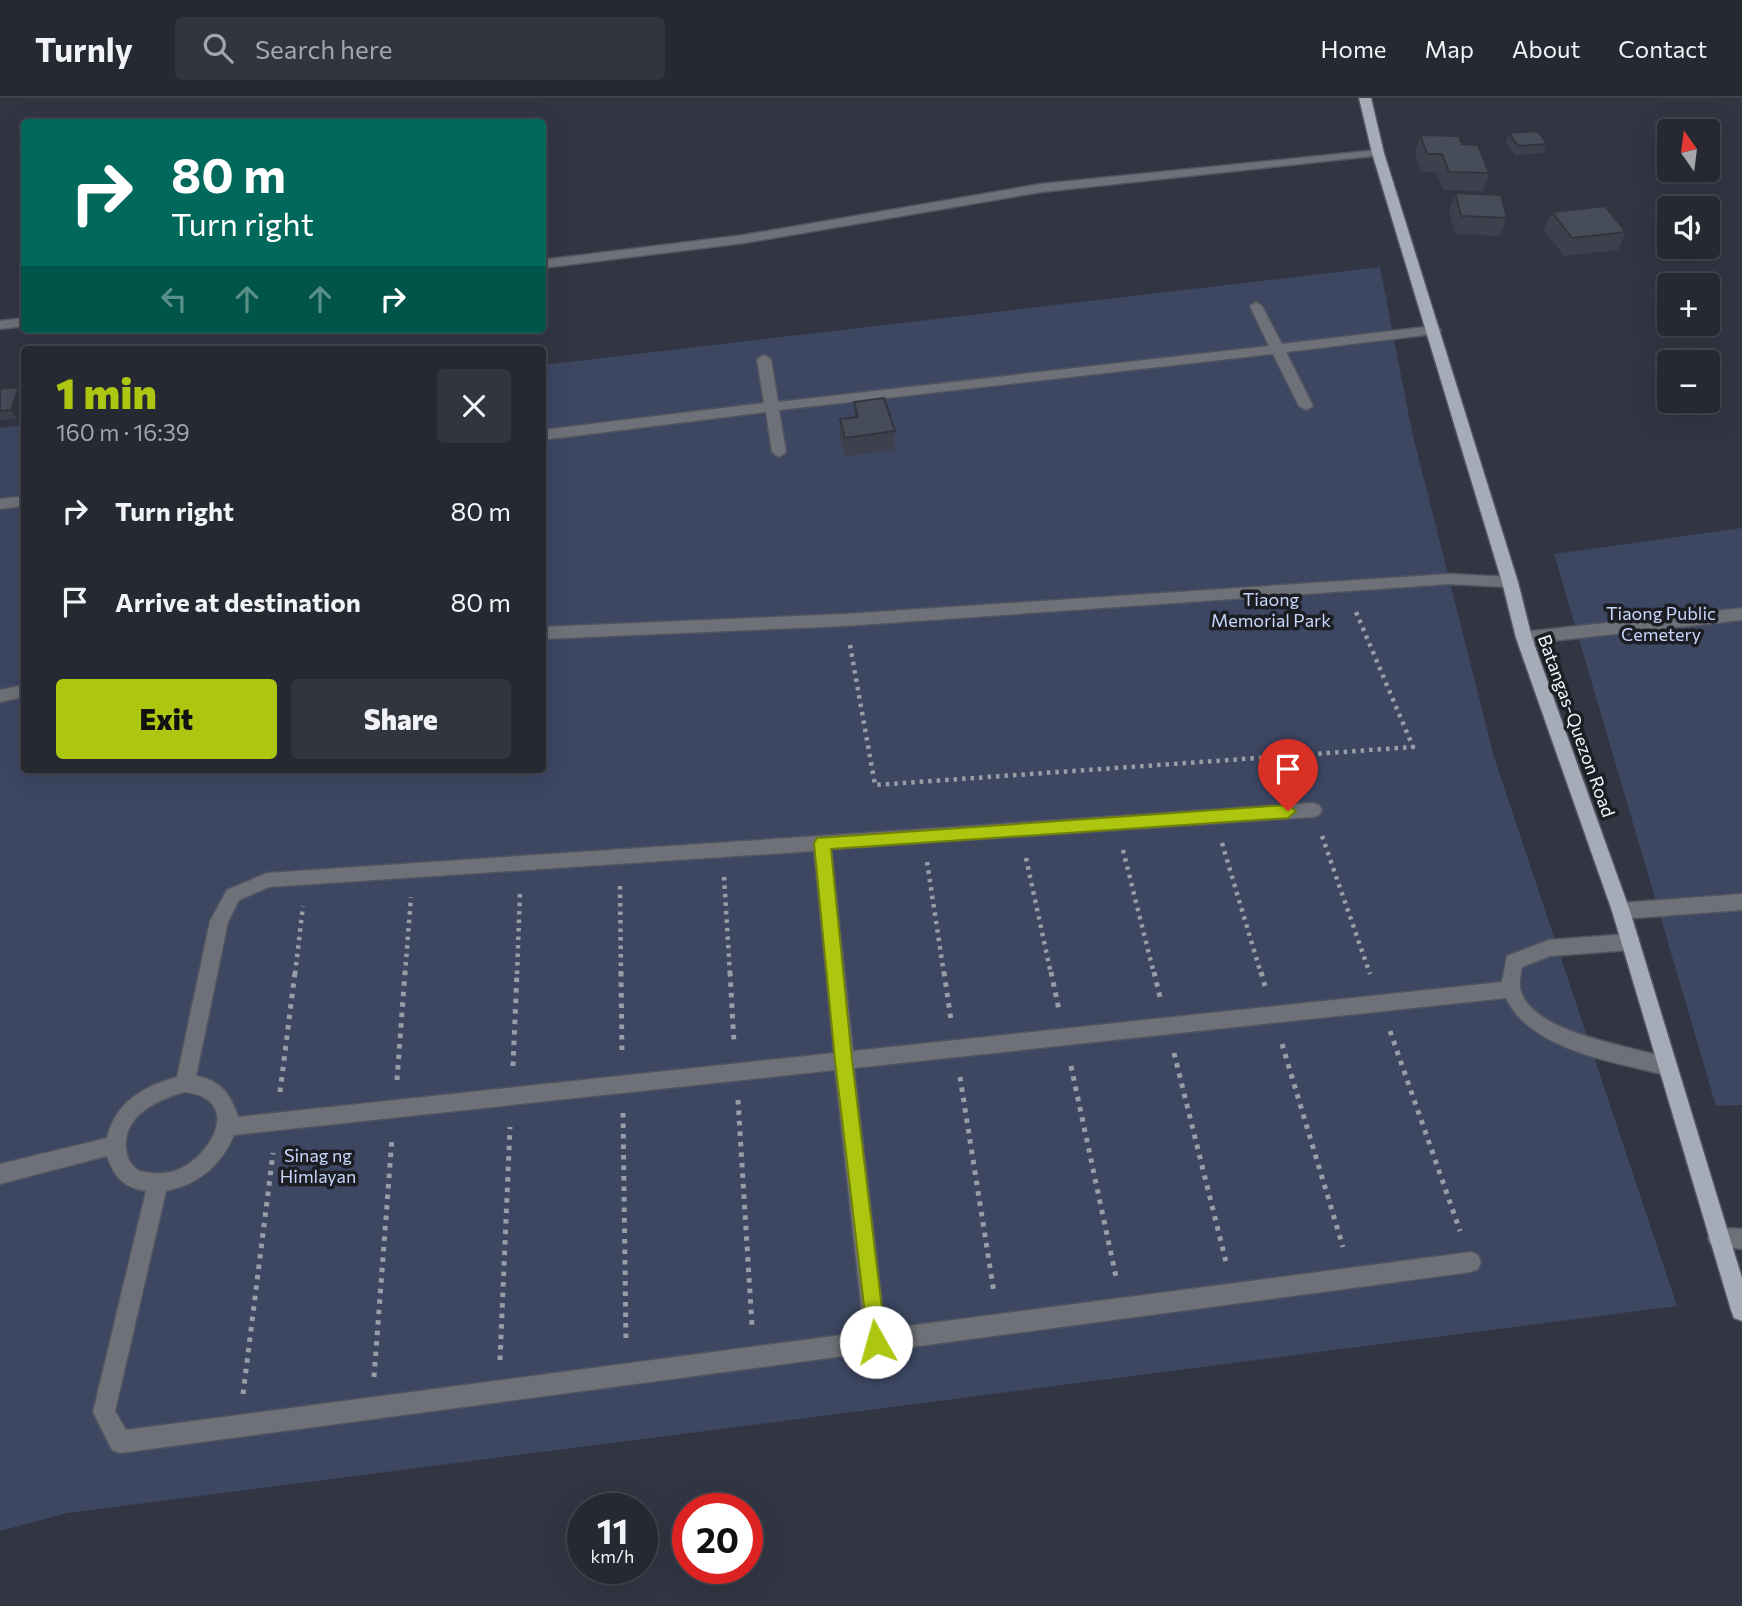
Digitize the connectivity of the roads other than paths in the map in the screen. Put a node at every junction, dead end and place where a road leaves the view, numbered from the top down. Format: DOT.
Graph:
graph roads {
  1 [pos="1365,98"];
  2 [pos="1378,153"];
  3 [pos="546,264"];
  4 [pos="1256,306"];
  5 [pos="21,322"];
  6 [pos="0,325"];
  7 [pos="1434,330"];
  8 [pos="1278,351"];
  9 [pos="764,359"];
  10 [pos="772,405"];
  11 [pos="1306,406"];
  12 [pos="546,434"];
  13 [pos="779,452"];
  14 [pos="21,501"];
  15 [pos="0,504"];
  16 [pos="1510,582"];
  17 [pos="1742,614"];
  18 [pos="546,633"];
  19 [pos="1524,638"];
  20 [pos="21,692"];
  21 [pos="0,696"];
  22 [pos="1313,810"];
  23 [pos="822,843"];
  24 [pos="1742,902"];
  25 [pos="1621,911"];
  26 [pos="1629,942"];
  27 [pos="1511,989"];
  28 [pos="844,1060"];
  29 [pos="1666,1066"];
  30 [pos="185,1083"];
  31 [pos="226,1127"];
  32 [pos="114,1145"];
  33 [pos="0,1174"];
  34 [pos="158,1184"];
  35 [pos="1718,1238"];
  36 [pos="1742,1239"];
  37 [pos="1471,1262"];
  38 [pos="1742,1310"];
  39 [pos="876,1342"];
  1 -- 2 [label="main road, Batangas-Quezon Road"];
  2 -- 3 [label="street"];
  2 -- 7 [label="main road, Batangas-Quezon Road"];
  4 -- 8 [label="street"];
  5 -- 6 [label="street"];
  7 -- 8 [label="street"];
  7 -- 16 [label="main road, Batangas-Quezon Road"];
  8 -- 10 [label="street"];
  8 -- 11 [label="street"];
  9 -- 10 [label="street"];
  10 -- 12 [label="street"];
  10 -- 13 [label="street"];
  14 -- 15 [label="street"];
  16 -- 18 [label="street"];
  16 -- 19 [label="main road, Batangas-Quezon Road"];
  17 -- 19 [label="street"];
  19 -- 25 [label="main road, Batangas-Quezon Road"];
  20 -- 21 [label="street"];
  22 -- 23 [label="street"];
  23 -- 28 [label="street"];
  23 -- 30 [label="street"];
  24 -- 25 [label="street"];
  25 -- 26 [label="main road, Batangas-Quezon Road"];
  26 -- 27 [label="street"];
  26 -- 29 [label="main road, Batangas-Quezon Road"];
  27 -- 28 [label="street"];
  27 -- 29 [label="street"];
  28 -- 31 [label="street"];
  28 -- 39 [label="street"];
  29 -- 35 [label="main road, Batangas-Quezon Road"];
  30 -- 31 [label="street"];
  30 -- 32 [label="street"];
  31 -- 34 [label="street"];
  32 -- 33 [label="street"];
  32 -- 34 [label="street"];
  34 -- 39 [label="street"];
  35 -- 36 [label="street"];
  35 -- 38 [label="main road, Batangas-Quezon Road"];
  37 -- 39 [label="street"];
}
